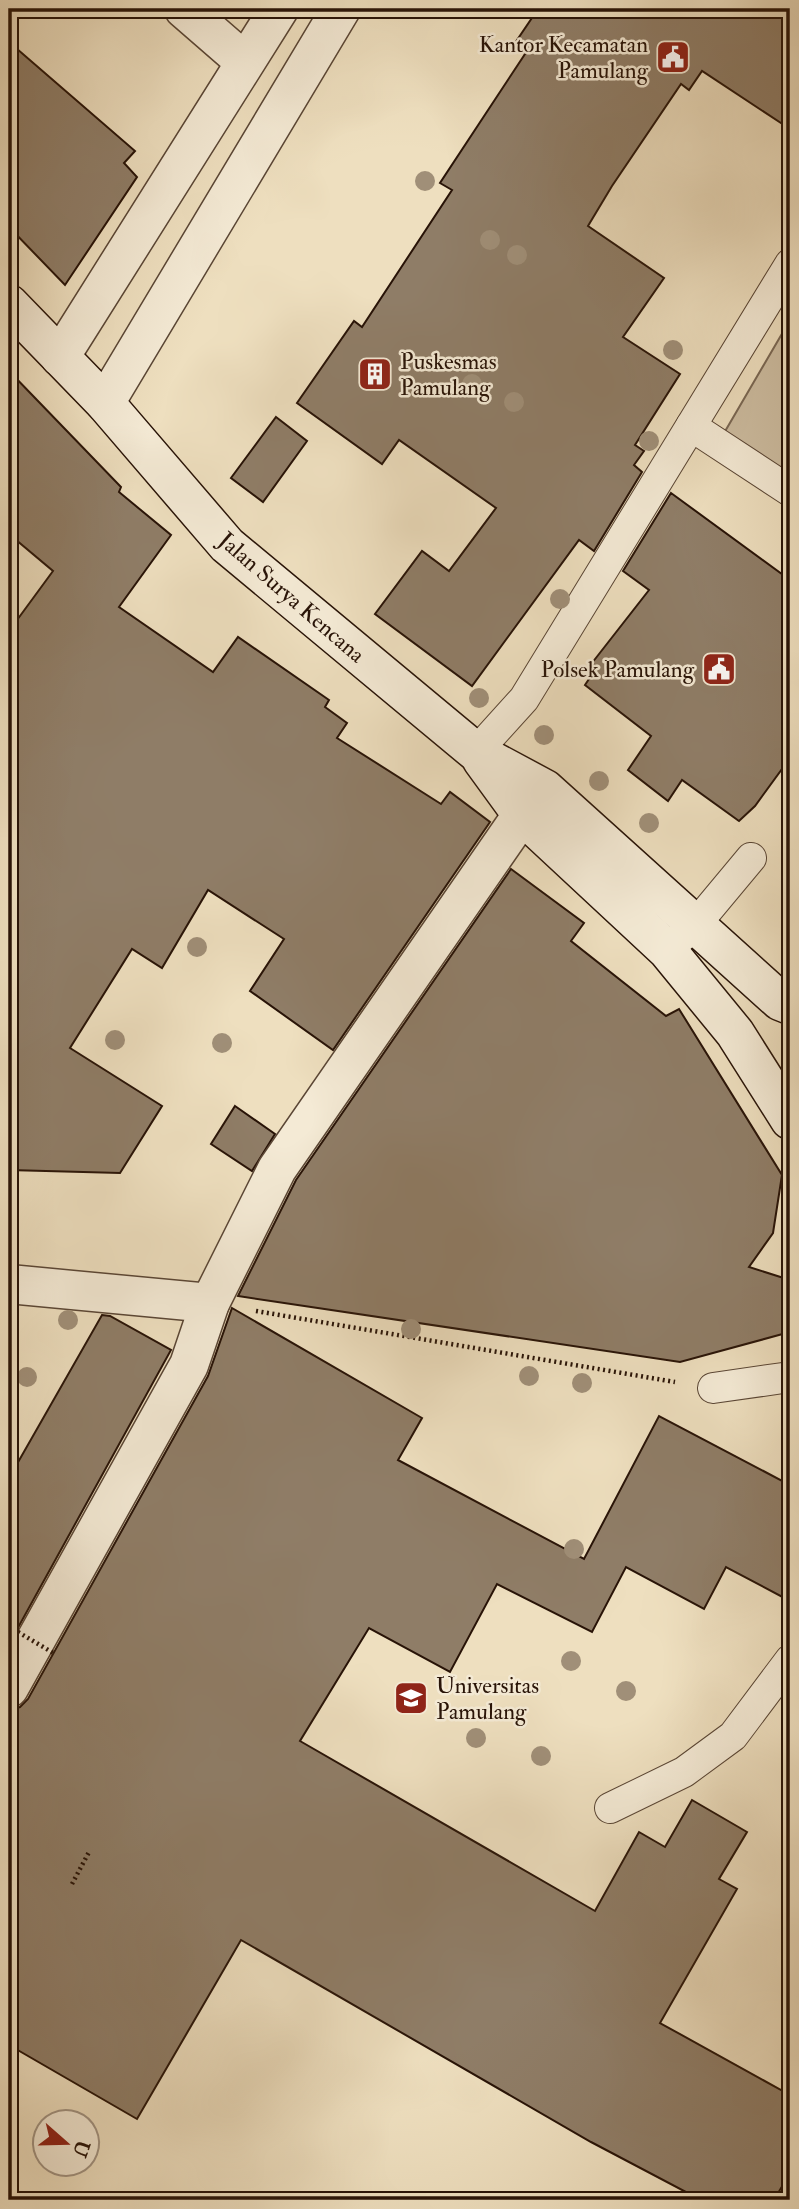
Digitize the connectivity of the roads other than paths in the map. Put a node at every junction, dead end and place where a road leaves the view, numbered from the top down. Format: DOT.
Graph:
graph roads {
  1 [pos="184,9"];
  2 [pos="279,9"];
  3 [pos="341,9"];
  4 [pos="244,62"];
  5 [pos="790,264"];
  6 [pos="9,304"];
  7 [pos="60,357"];
  8 [pos="106,403"];
  9 [pos="691,426"];
  10 [pos="790,491"];
  11 [pos="476,752"];
  12 [pos="522,816"];
  13 [pos="751,858"];
  14 [pos="696,924"];
  15 [pos="667,950"];
  16 [pos="790,1005"];
  17 [pos="790,1120"];
  18 [pos="9,1284"];
  19 [pos="210,1303"];
  20 [pos="790,1377"];
  21 [pos="713,1388"];
  22 [pos="790,1660"];
  23 [pos="9,1688"];
  24 [pos="610,1808"];
  1 -- 4 [label="street"];
  2 -- 4 [label="street"];
  3 -- 8 [label="street"];
  4 -- 7 [label="street"];
  5 -- 9 [label="lane"];
  6 -- 7 [label="street, Jalan Surya Kencana"];
  7 -- 8 [label="street, Jalan Surya Kencana"];
  8 -- 11 [label="street, Jalan Surya Kencana"];
  9 -- 10 [label="lane"];
  9 -- 11 [label="lane"];
  11 -- 12 [label="street, Jalan Surya Kencana"];
  11 -- 14 [label="street, Jalan Surya Kencana"];
  12 -- 15 [label="street, Jalan Surya Kencana"];
  12 -- 19 [label="street"];
  13 -- 14 [label="lane"];
  14 -- 15 [label="lane"];
  14 -- 16 [label="street, Jalan Surya Kencana"];
  15 -- 17 [label="street, Jalan Surya Kencana"];
  18 -- 19 [label="street"];
  19 -- 23 [label="street"];
  20 -- 21 [label="lane"];
  22 -- 24 [label="lane"];
}
